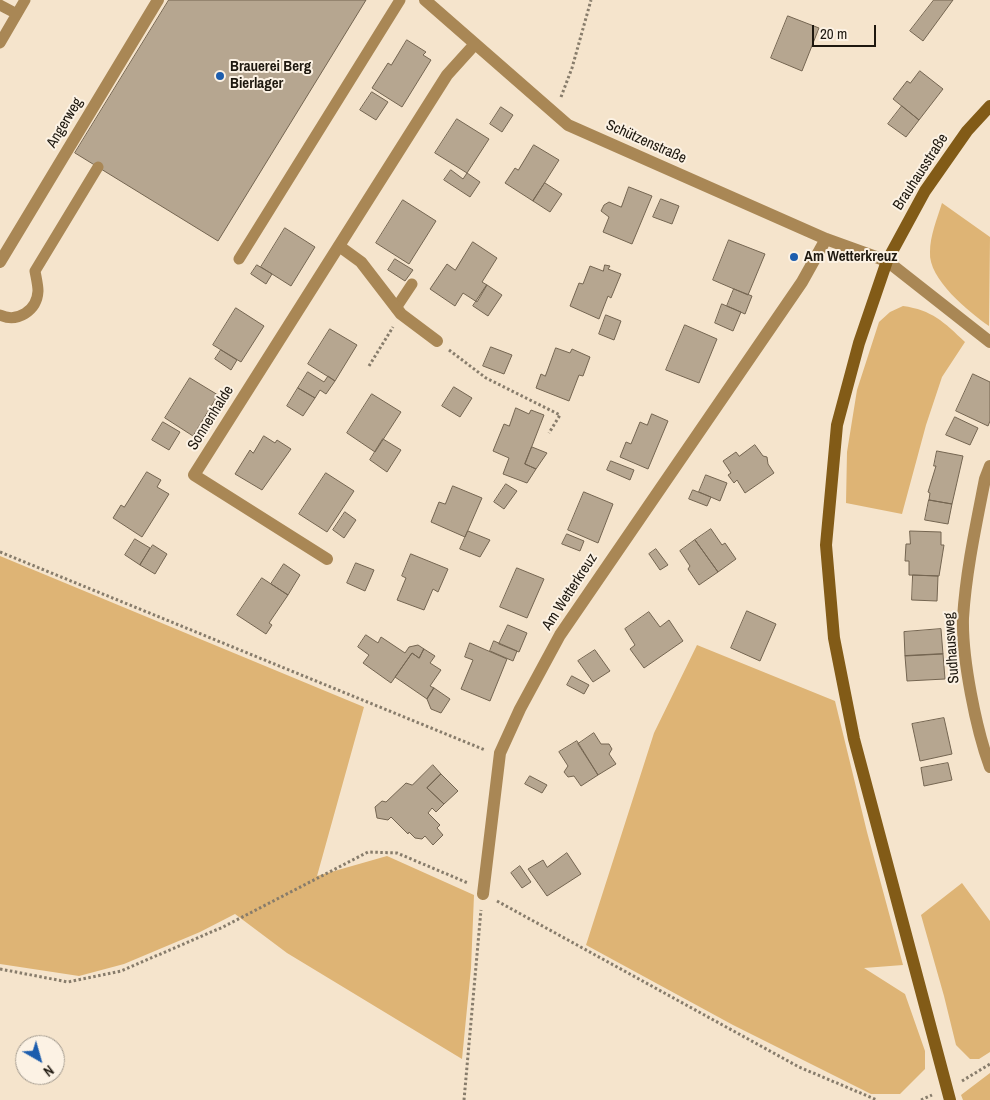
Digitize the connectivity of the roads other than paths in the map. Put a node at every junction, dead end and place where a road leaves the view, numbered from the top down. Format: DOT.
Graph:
graph roads {
  1 [pos="25,0"];
  2 [pos="158,0"];
  3 [pos="400,0"];
  4 [pos="425,0"];
  5 [pos="0,5"];
  6 [pos="16,14"];
  7 [pos="0,42"];
  8 [pos="475,44"];
  9 [pos="990,106"];
  10 [pos="98,167"];
  11 [pos="826,239"];
  12 [pos="339,246"];
  13 [pos="239,259"];
  14 [pos="887,261"];
  15 [pos="0,262"];
  16 [pos="412,284"];
  17 [pos="399,311"];
  18 [pos="0,315"];
  19 [pos="437,341"];
  20 [pos="990,342"];
  21 [pos="990,466"];
  22 [pos="327,559"];
  23 [pos="990,768"];
  24 [pos="483,894"];
  25 [pos="948,1094"];
  1 -- 6 [label="lane"];
  2 -- 15 [label="street, Angerweg"];
  3 -- 13 [label="lane"];
  4 -- 8 [label="street, Schützenstraße"];
  5 -- 6 [label="lane"];
  6 -- 7 [label="lane"];
  8 -- 11 [label="street, Schützenstraße"];
  8 -- 12 [label="street, Sonnenhalde"];
  9 -- 14 [label="street, Brauhausstraße"];
  10 -- 18 [label="lane"];
  11 -- 14 [label="street, Schützenstraße"];
  11 -- 24 [label="street, Am Wetterkreuz"];
  12 -- 17 [label="street"];
  12 -- 22 [label="street, Sonnenhalde"];
  14 -- 20 [label="street, Schützenstraße"];
  14 -- 25 [label="street, Brauhausstraße"];
  16 -- 17 [label="lane"];
  17 -- 19 [label="street"];
  21 -- 23 [label="street, Sudhausweg"];
}
